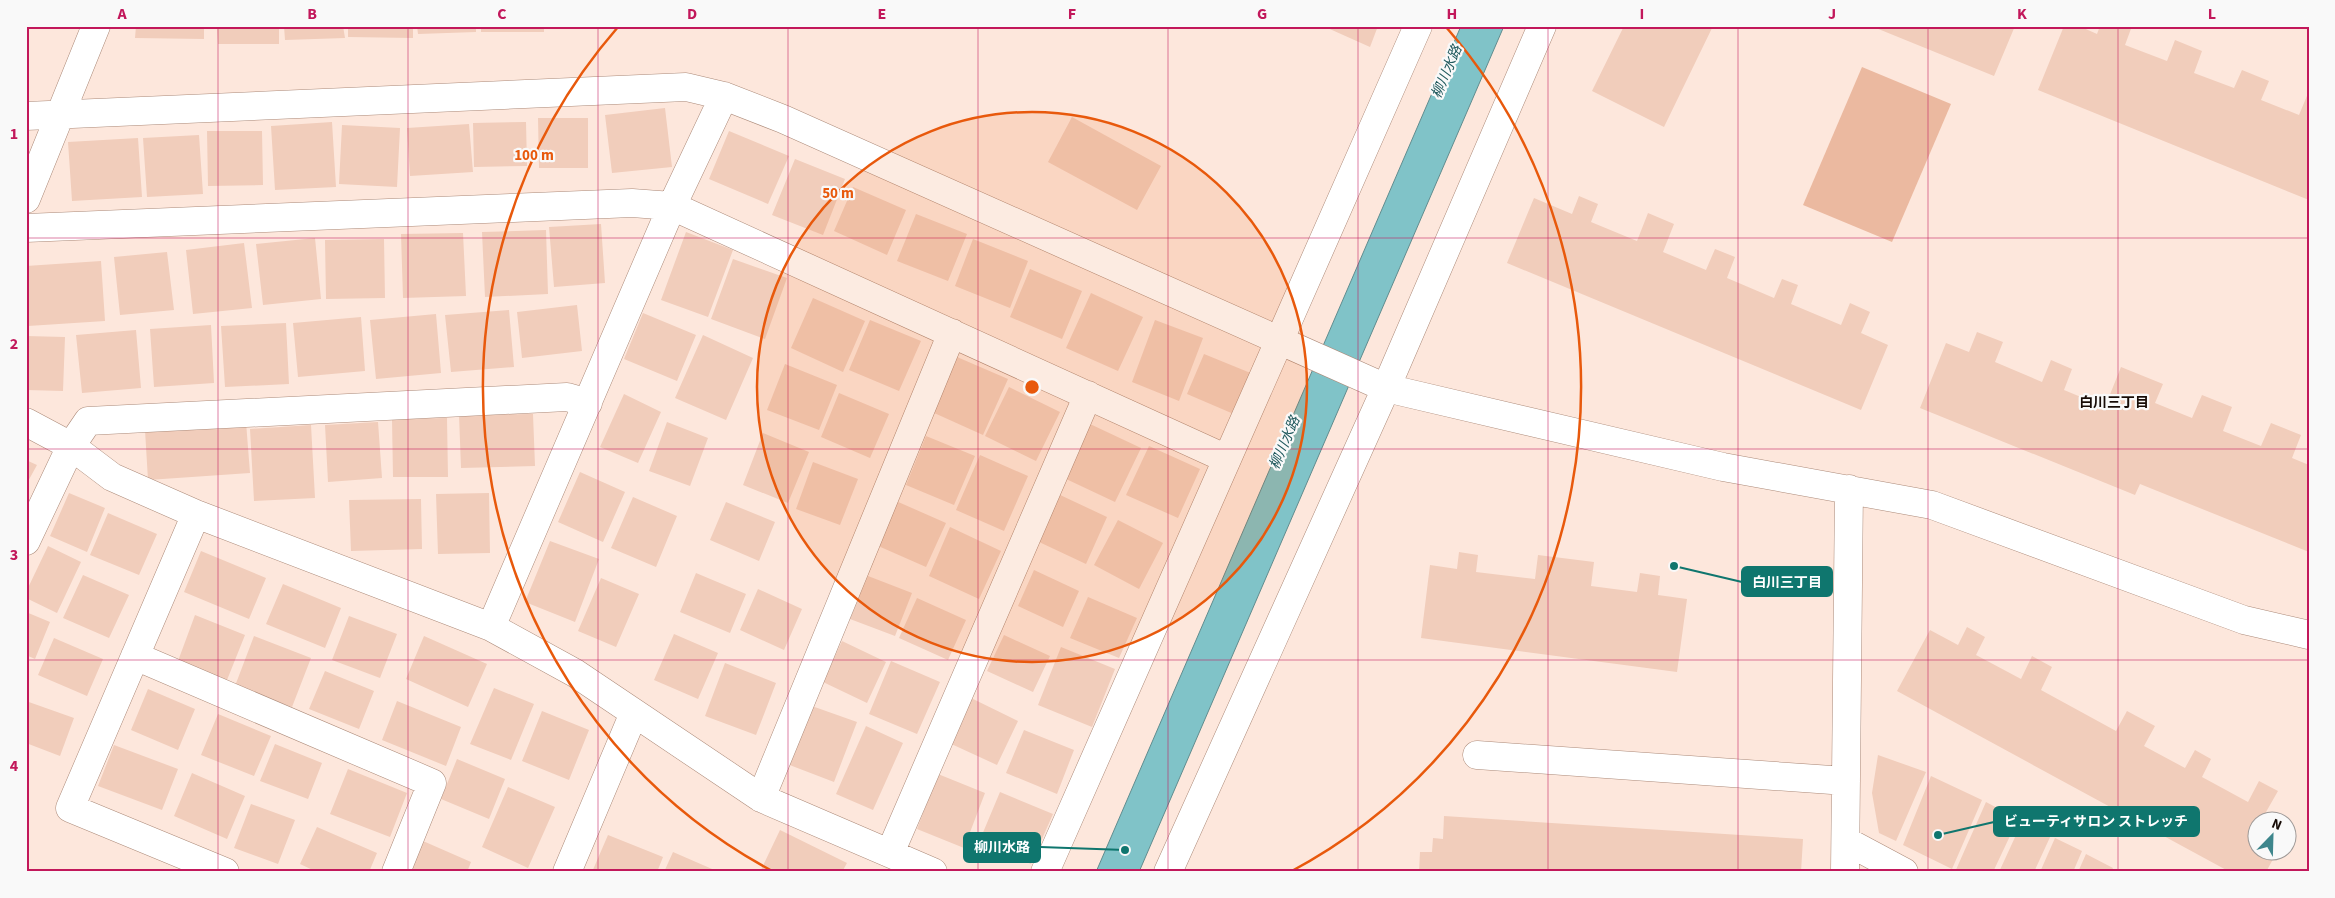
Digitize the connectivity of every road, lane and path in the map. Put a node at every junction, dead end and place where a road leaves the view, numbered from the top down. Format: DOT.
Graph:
graph roads {
  1 [pos="96,26"];
  2 [pos="1418,26"];
  3 [pos="1542,26"];
  4 [pos="724,96"];
  5 [pos="59,115"];
  6 [pos="26,116"];
  7 [pos="26,199"];
  8 [pos="672,206"];
  9 [pos="26,228"];
  10 [pos="952,333"];
  11 [pos="1279,341"];
  12 [pos="1386,388"];
  13 [pos="1088,395"];
  14 [pos="588,402"];
  15 [pos="26,422"];
  16 [pos="71,446"];
  17 [pos="1227,459"];
  18 [pos="1848,489"];
  19 [pos="196,514"];
  20 [pos="26,541"];
  21 [pos="491,627"];
  22 [pos="2309,635"];
  23 [pos="135,656"];
  24 [pos="634,713"];
  25 [pos="1477,755"];
  26 [pos="1846,780"];
  27 [pos="761,798"];
  28 [pos="1846,841"];
  29 [pos="890,853"];
  30 [pos="225,872"];
  31 [pos="396,872"];
  32 [pos="567,872"];
  33 [pos="933,872"];
  34 [pos="1045,872"];
  35 [pos="1168,872"];
  36 [pos="1845,872"];
  37 [pos="1904,872"];
  1 -- 5 [label="street"];
  2 -- 11 [label="street"];
  3 -- 12 [label="street"];
  4 -- 5 [label="street"];
  4 -- 8 [label="street"];
  4 -- 11 [label="street"];
  5 -- 6 [label="street"];
  5 -- 7 [label="street"];
  8 -- 9 [label="street"];
  8 -- 10 [label="street"];
  8 -- 14 [label="street"];
  10 -- 13 [label="street"];
  10 -- 27 [label="street"];
  11 -- 12 [label="street"];
  11 -- 17 [label="street"];
  12 -- 18 [label="street"];
  12 -- 35 [label="street"];
  13 -- 17 [label="street"];
  13 -- 29 [label="street"];
  14 -- 16 [label="street"];
  14 -- 21 [label="street"];
  15 -- 16 [label="street"];
  16 -- 19 [label="street"];
  16 -- 20 [label="street"];
  17 -- 34 [label="street"];
  18 -- 22 [label="street"];
  18 -- 26 [label="street"];
  19 -- 21 [label="street"];
  19 -- 23 [label="street"];
  21 -- 24 [label="street"];
  23 -- 30 [label="street"];
  23 -- 31 [label="street"];
  24 -- 27 [label="street"];
  24 -- 32 [label="street"];
  25 -- 26 [label="street"];
  26 -- 28 [label="street"];
  27 -- 29 [label="street"];
  28 -- 36 [label="street"];
  28 -- 37 [label="street"];
  29 -- 33 [label="street"];
}
